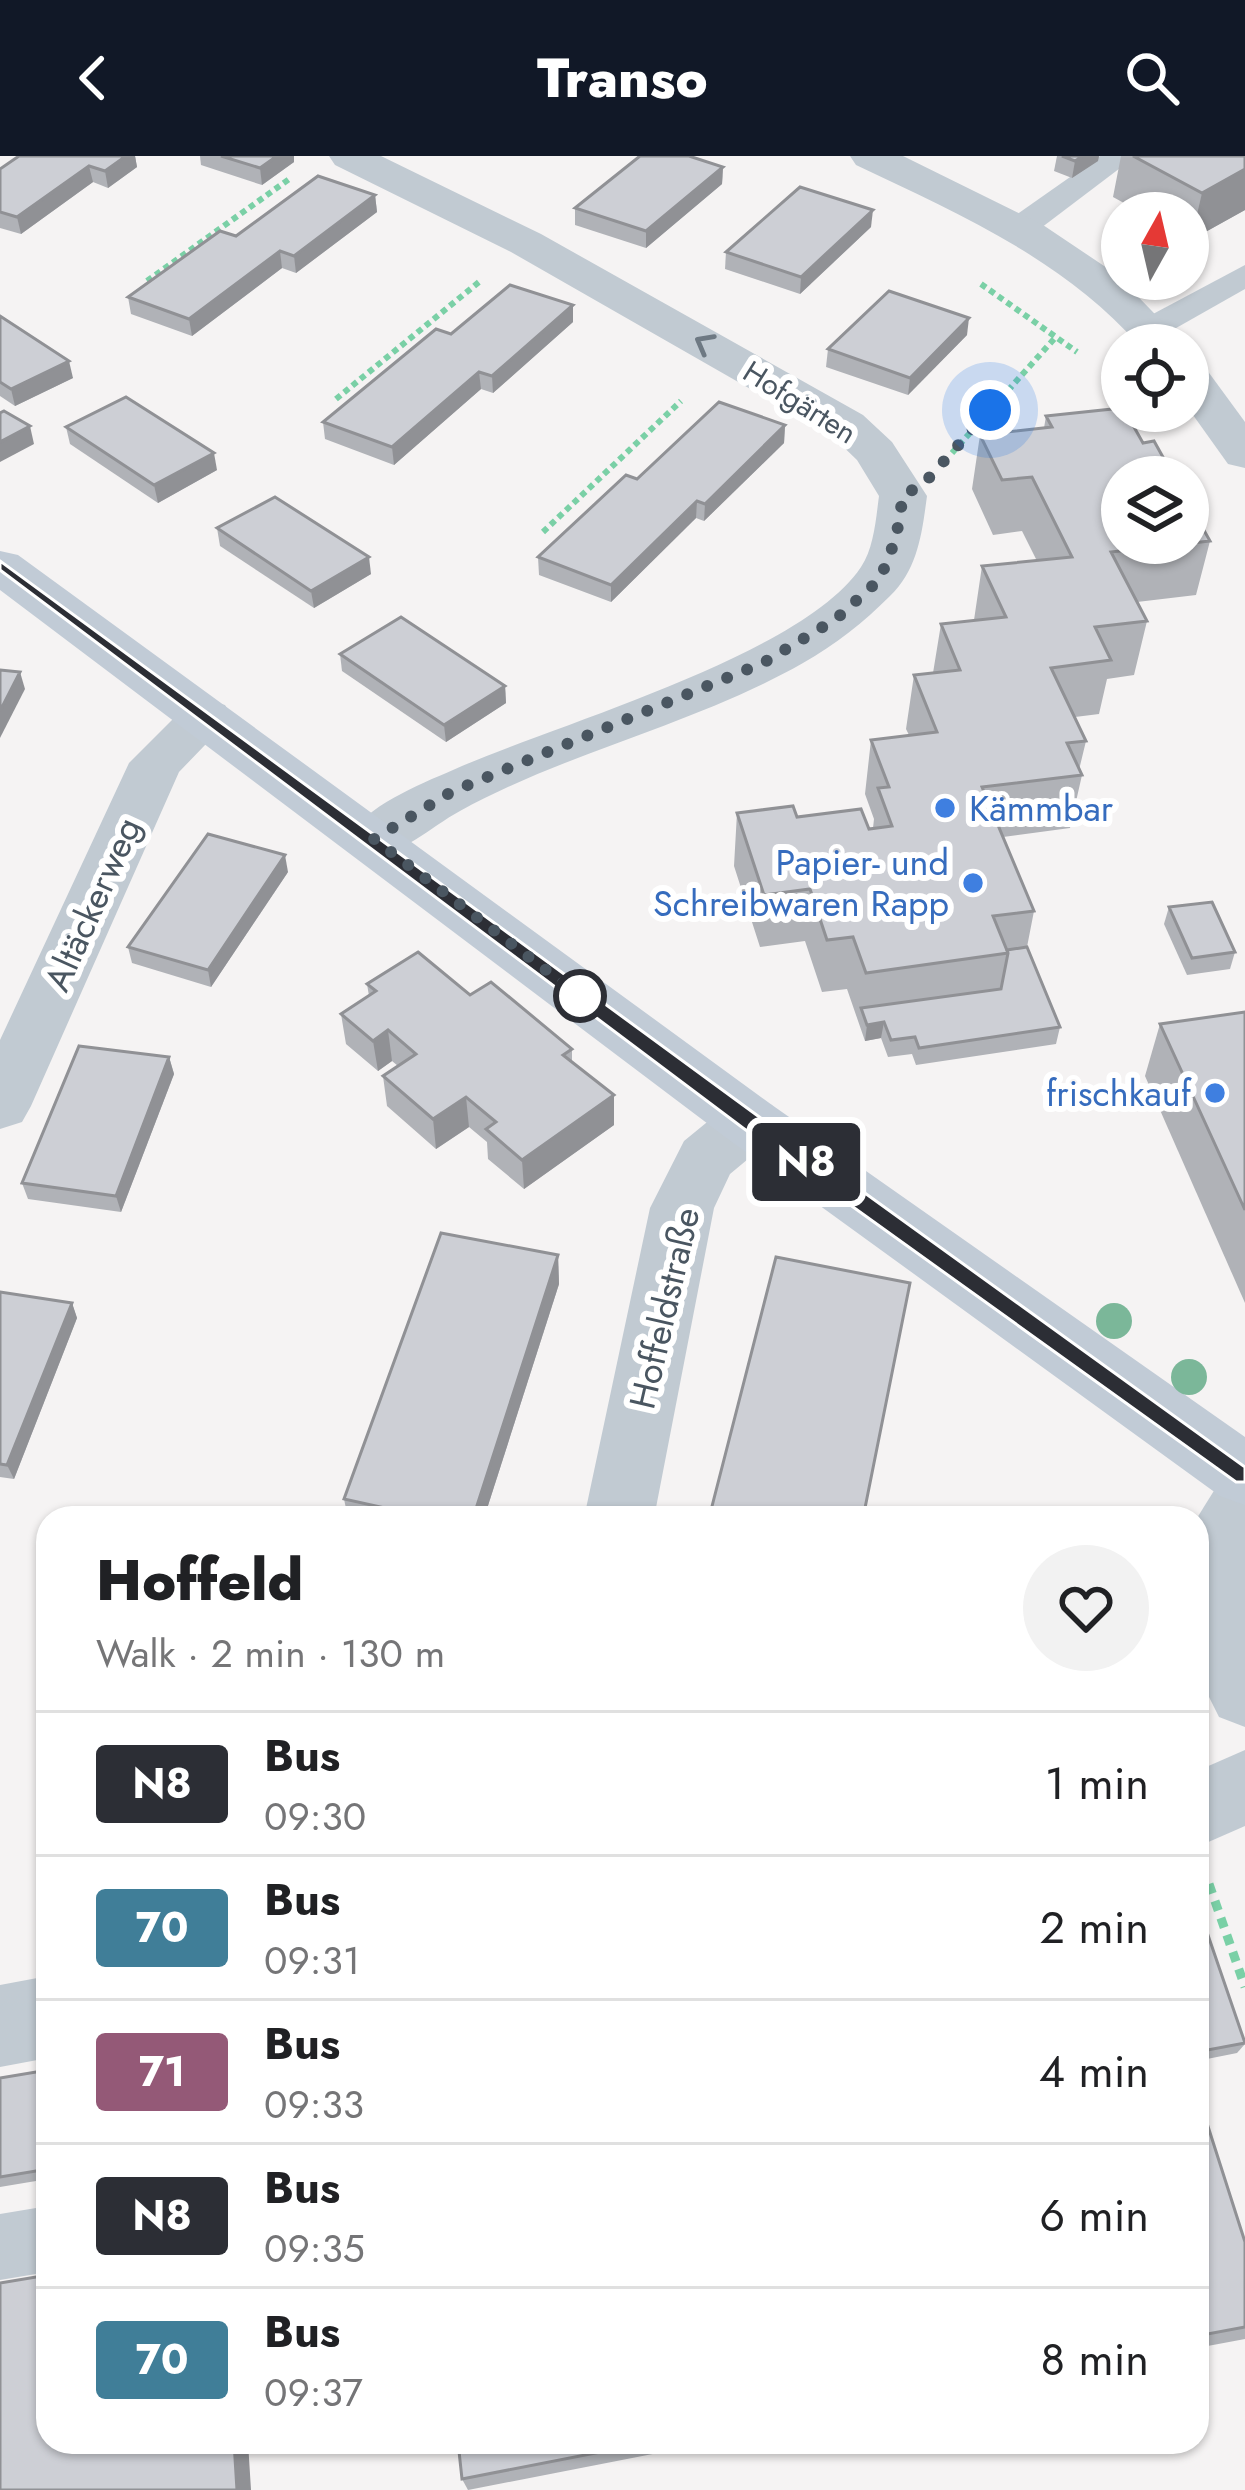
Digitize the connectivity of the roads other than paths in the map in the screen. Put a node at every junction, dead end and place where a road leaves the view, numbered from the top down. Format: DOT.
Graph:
graph roads {
  1 [pos="349,156"];
  2 [pos="870,156"];
  3 [pos="1120,156"];
  4 [pos="1022,227"];
  5 [pos="1245,275"];
  6 [pos="1143,324"];
  7 [pos="1175,324"];
  8 [pos="1232,412"];
  9 [pos="1245,454"];
  10 [pos="0,566"];
  11 [pos="206,716"];
  12 [pos="374,839"];
  13 [pos="0,1106"];
  14 [pos="751,1122"];
  15 [pos="1245,1475"];
  16 [pos="1245,1502"];
  17 [pos="621,1506"];
  18 [pos="1245,1693"];
  19 [pos="1245,1786"];
  20 [pos="1209,1829"];
  21 [pos="36,2019"];
  22 [pos="0,2026"];
  23 [pos="36,2241"];
  24 [pos="0,2247"];
  12 -- 1 [label="street, Hofgärten, one-way"];
  2 -- 4 [label="street"];
  3 -- 4 [label="lane"];
  4 -- 6 [label="street"];
  5 -- 7 [label="lane"];
  8 -- 9 [label="street"];
  10 -- 11 [label="street"];
  11 -- 12 [label="street"];
  11 -- 13 [label="street, Altäckerweg"];
  12 -- 14 [label="street"];
  14 -- 15 [label="street"];
  14 -- 17 [label="street, Hoffeldstraße"];
  16 -- 18 [label="street"];
  19 -- 20 [label="street"];
  21 -- 22 [label="street"];
  23 -- 24 [label="lane"];
}
